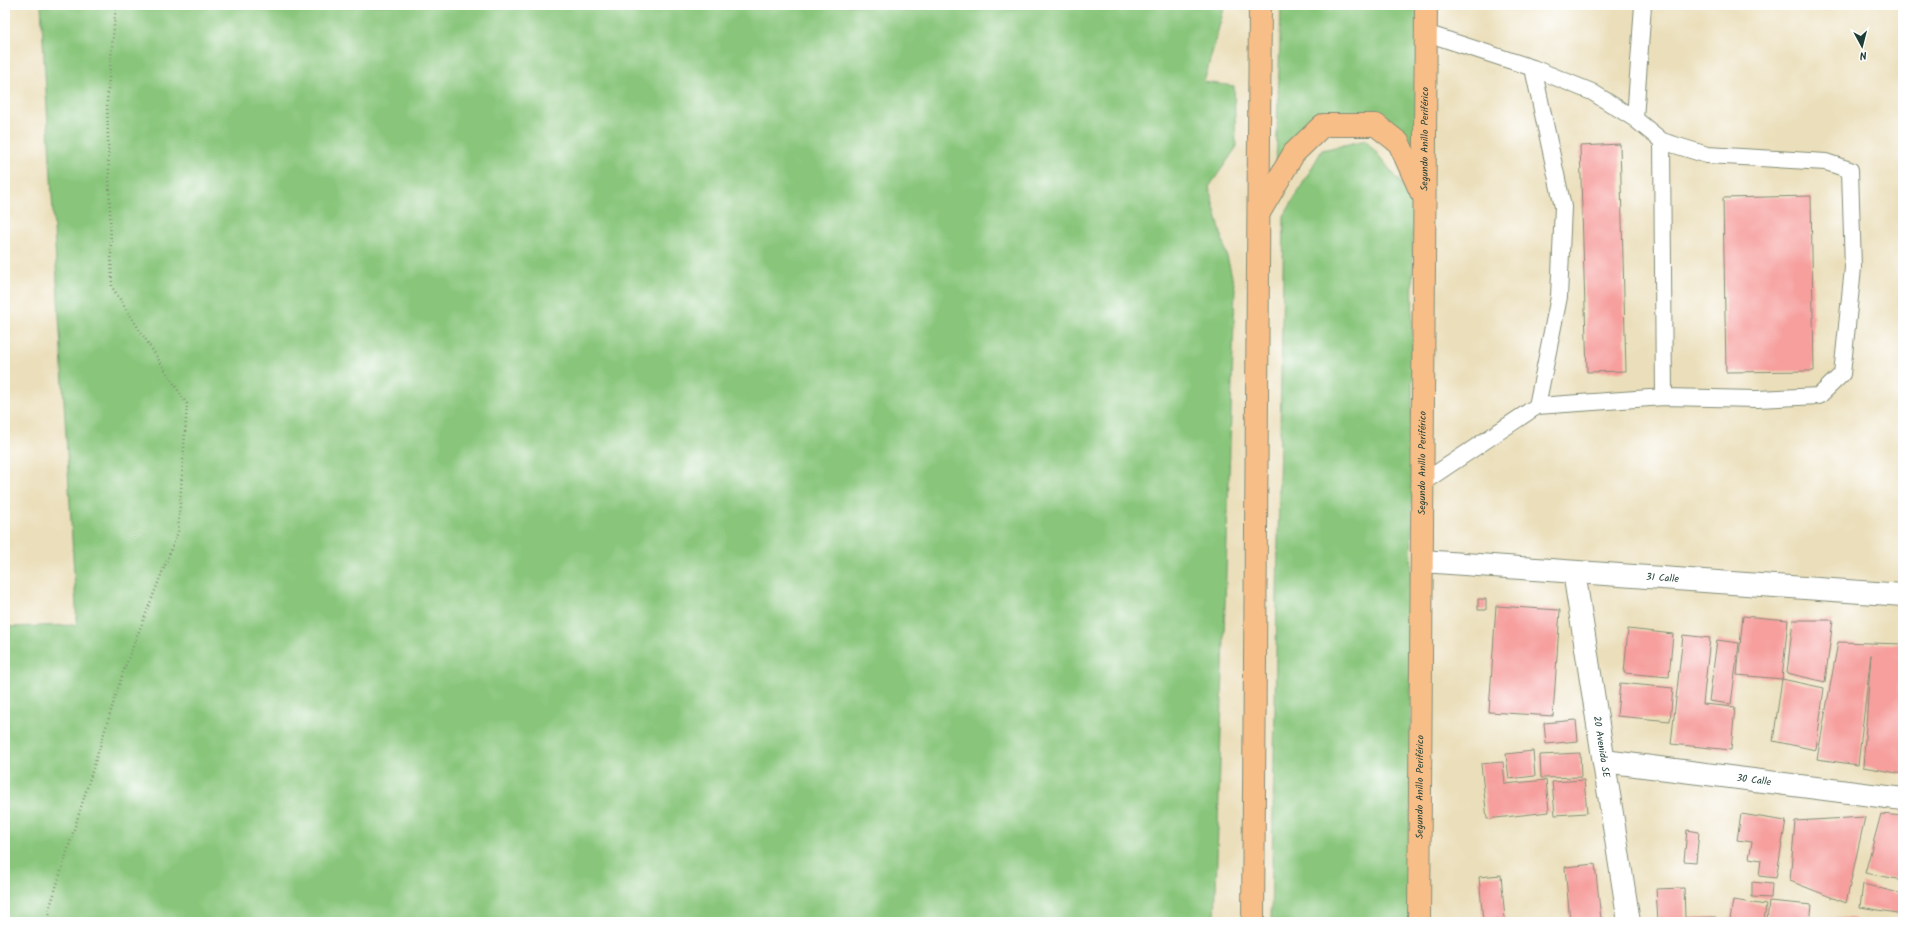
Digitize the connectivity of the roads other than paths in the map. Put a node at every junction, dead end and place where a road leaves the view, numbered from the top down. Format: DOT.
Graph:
graph roads {
  1 [pos="1260,5"];
  2 [pos="1426,5"];
  3 [pos="1643,5"];
  4 [pos="1426,33"];
  5 [pos="1534,68"];
  6 [pos="1635,120"];
  7 [pos="1662,141"];
  8 [pos="1424,199"];
  9 [pos="1258,214"];
  10 [pos="1664,398"];
  11 [pos="1537,406"];
  12 [pos="1422,483"];
  13 [pos="1422,561"];
  14 [pos="1574,572"];
  15 [pos="1903,595"];
  16 [pos="1604,761"];
  17 [pos="1903,799"];
  18 [pos="1253,922"];
  19 [pos="1418,922"];
  20 [pos="1629,922"];
  1 -- 9 [label="main road"];
  2 -- 4 [label="main road, Segundo Anillo Periférico"];
  3 -- 6 [label="lane"];
  4 -- 5 [label="lane"];
  4 -- 8 [label="main road, Segundo Anillo Periférico"];
  5 -- 6 [label="lane"];
  5 -- 11 [label="lane"];
  6 -- 7 [label="lane"];
  7 -- 10 [label="lane"];
  7 -- 10 [label="lane"];
  8 -- 9 [label="main road"];
  8 -- 12 [label="main road, Segundo Anillo Periférico"];
  9 -- 18 [label="main road"];
  10 -- 11 [label="lane"];
  11 -- 12 [label="lane"];
  12 -- 13 [label="main road, Segundo Anillo Periférico"];
  13 -- 14 [label="street, 31 Calle"];
  13 -- 19 [label="main road, Segundo Anillo Periférico"];
  14 -- 15 [label="street, 31 Calle"];
  14 -- 16 [label="street, 20 Avenida SE"];
  16 -- 17 [label="street, 30 Calle"];
  16 -- 20 [label="street, 20 Avenida SE"];
}
